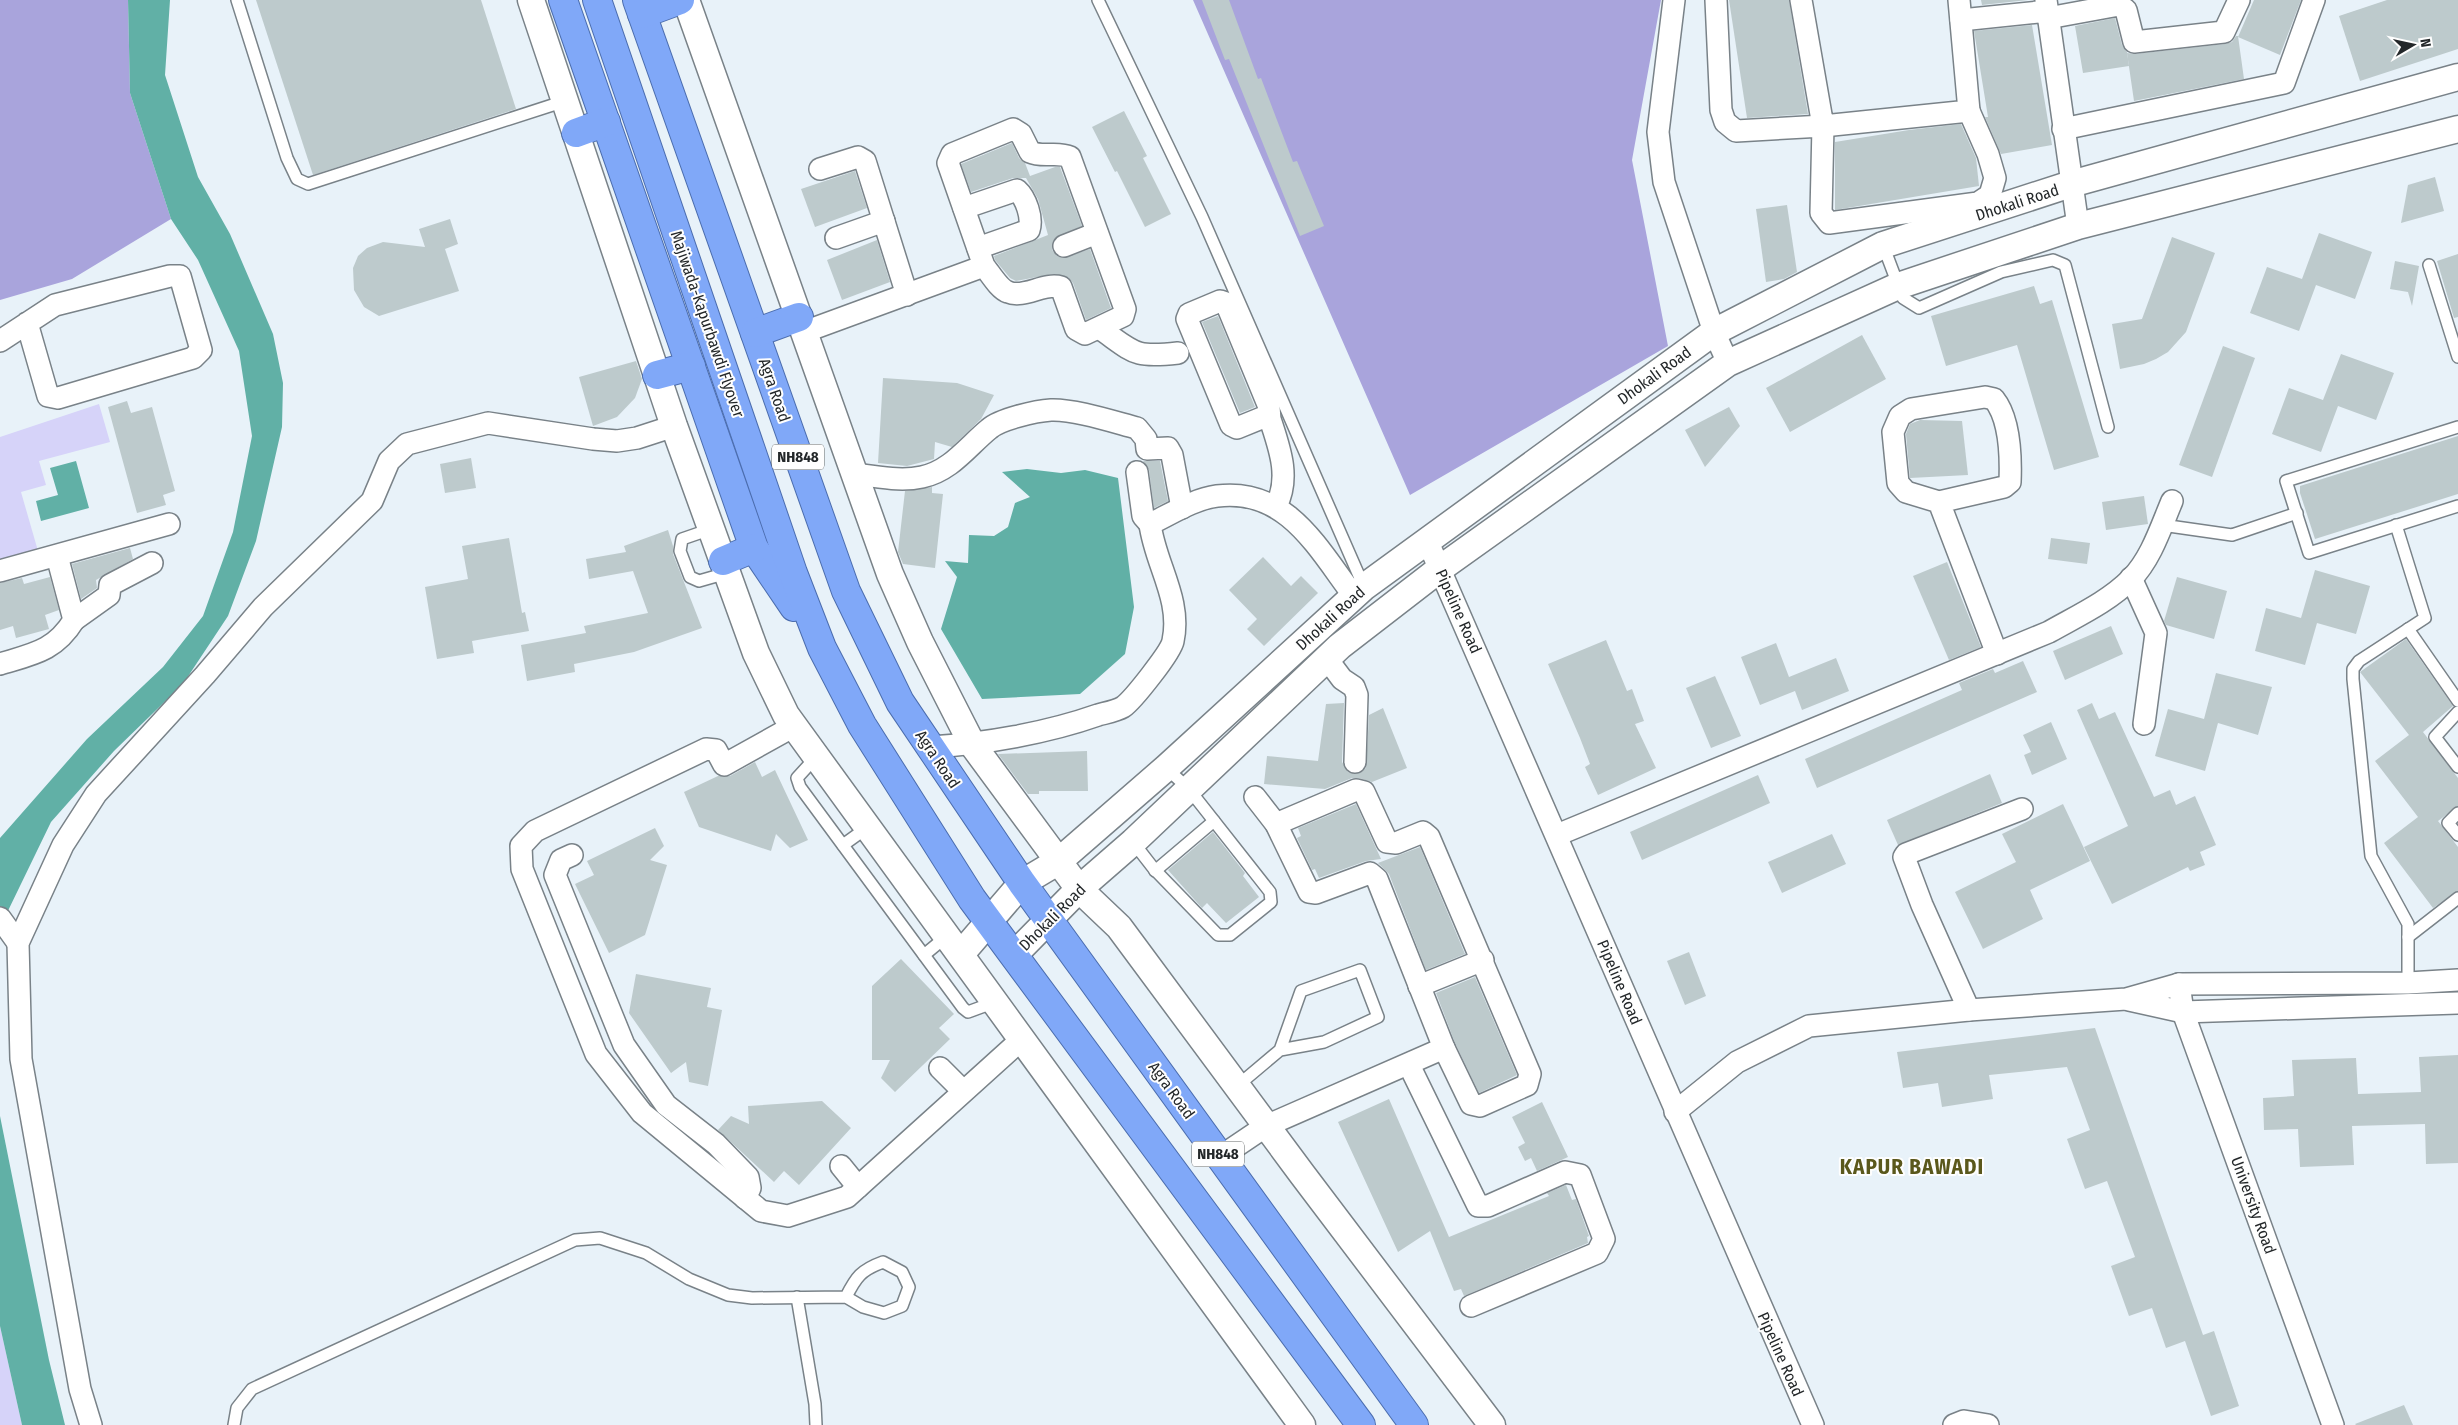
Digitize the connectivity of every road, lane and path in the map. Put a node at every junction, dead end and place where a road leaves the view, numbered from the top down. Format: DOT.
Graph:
graph roads {
  1 [pos="237,0"];
  2 [pos="531,0"];
  3 [pos="563,0"];
  4 [pos="597,0"];
  5 [pos="680,0"];
  6 [pos="686,0"];
  7 [pos="1098,0"];
  8 [pos="1674,0"];
  9 [pos="1716,0"];
  10 [pos="1802,0"];
  11 [pos="2239,0"];
  12 [pos="2314,0"];
  13 [pos="2048,6"];
  14 [pos="639,7"];
  15 [pos="1960,10"];
  16 [pos="2458,77"];
  17 [pos="565,101"];
  18 [pos="1969,111"];
  19 [pos="606,122"];
  20 [pos="1823,126"];
  21 [pos="2063,129"];
  22 [pos="2458,129"];
  23 [pos="576,133"];
  24 [pos="820,169"];
  25 [pos="2071,184"];
  26 [pos="964,208"];
  27 [pos="884,221"];
  28 [pos="2078,226"];
  29 [pos="1098,233"];
  30 [pos="836,238"];
  31 [pos="1883,245"];
  32 [pos="1064,246"];
  33 [pos="981,257"];
  34 [pos="2429,265"];
  35 [pos="1898,286"];
  36 [pos="907,294"];
  37 [pos="27,323"];
  38 [pos="801,325"];
  39 [pos="1099,328"];
  40 [pos="1714,332"];
  41 [pos="755,333"];
  42 [pos="0,341"];
  43 [pos="1178,353"];
  44 [pos="2458,357"];
  45 [pos="1728,363"];
  46 [pos="691,366"];
  47 [pos="657,375"];
  48 [pos="1270,415"];
  49 [pos="674,426"];
  50 [pos="2108,427"];
  51 [pos="2458,427"];
  52 [pos="1137,472"];
  53 [pos="853,474"];
  54 [pos="2172,500"];
  55 [pos="1939,502"];
  56 [pos="1276,506"];
  57 [pos="2458,506"];
  58 [pos="1182,508"];
  59 [pos="2297,514"];
  60 [pos="170,524"];
  61 [pos="1150,524"];
  62 [pos="2162,525"];
  63 [pos="2396,525"];
  64 [pos="711,529"];
  65 [pos="1427,540"];
  66 [pos="754,548"];
  67 [pos="57,556"];
  68 [pos="152,563"];
  69 [pos="725,567"];
  70 [pos="1441,568"];
  71 [pos="0,571"];
  72 [pos="2131,578"];
  73 [pos="1359,592"];
  74 [pos="74,620"];
  75 [pos="2408,629"];
  76 [pos="822,648"];
  77 [pos="1997,654"];
  78 [pos="1327,659"];
  79 [pos="0,664"];
  80 [pos="1276,666"];
  81 [pos="1294,690"];
  82 [pos="2458,700"];
  83 [pos="2458,712"];
  84 [pos="2144,724"];
  85 [pos="794,726"];
  86 [pos="972,744"];
  87 [pos="931,747"];
  88 [pos="817,756"];
  89 [pos="1355,762"];
  90 [pos="2458,767"];
  91 [pos="1166,768"];
  92 [pos="1188,788"];
  93 [pos="1255,796"];
  94 [pos="2022,809"];
  95 [pos="2458,813"];
  96 [pos="1214,821"];
  97 [pos="1276,824"];
  98 [pos="868,827"];
  99 [pos="1557,835"];
  100 [pos="2458,835"];
  101 [pos="1133,842"];
  102 [pos="843,846"];
  103 [pos="572,854"];
  104 [pos="1059,861"];
  105 [pos="1155,871"];
  106 [pos="1022,883"];
  107 [pos="1079,889"];
  108 [pos="2458,898"];
  109 [pos="1049,920"];
  110 [pos="990,923"];
  111 [pos="9,931"];
  112 [pos="2408,937"];
  113 [pos="954,945"];
  114 [pos="924,955"];
  115 [pos="1014,955"];
  116 [pos="1483,960"];
  117 [pos="2458,980"];
  118 [pos="2408,983"];
  119 [pos="2179,984"];
  120 [pos="1419,986"];
  121 [pos="2126,999"];
  122 [pos="994,1002"];
  123 [pos="2458,1003"];
  124 [pos="1969,1010"];
  125 [pos="2183,1012"];
  126 [pos="1022,1039"];
  127 [pos="1444,1048"];
  128 [pos="1280,1050"];
  129 [pos="1409,1065"];
  130 [pos="940,1068"];
  131 [pos="1236,1086"];
  132 [pos="963,1091"];
  133 [pos="1675,1112"];
  134 [pos="1266,1126"];
  135 [pos="1220,1157"];
  136 [pos="842,1166"];
  137 [pos="858,1187"];
  138 [pos="745,1198"];
  139 [pos="797,1297"];
  140 [pos="846,1297"];
  141 [pos="1471,1306"];
  142 [pos="2330,1424"];
  143 [pos="91,1425"];
  144 [pos="234,1425"];
  145 [pos="816,1425"];
  146 [pos="1302,1425"];
  147 [pos="1361,1425"];
  148 [pos="1414,1425"];
  149 [pos="1492,1425"];
  150 [pos="1813,1425"];
  151 [pos="1954,1425"];
  152 [pos="1988,1425"];
  1 -- 17 [label="lane"];
  2 -- 17 [label="street"];
  3 -- 19 [label="highway, NH848"];
  4 -- 76 [label="highway, Majiwada-Kapurbawdi Flyover"];
  5 -- 14 [label="highway"];
  6 -- 38 [label="street"];
  7 -- 73 [label="lane"];
  8 -- 40 [label="street"];
  9 -- 20 [label="street"];
  10 -- 20 [label="street"];
  11 -- 13 [label="street"];
  12 -- 21 [label="street"];
  13 -- 15 [label="street"];
  13 -- 21 [label="street"];
  14 -- 41 [label="highway, Agra Road / NH848"];
  15 -- 18 [label="street"];
  16 -- 25 [label="street, Dhokali Road"];
  17 -- 23 [label="street"];
  18 -- 20 [label="street"];
  18 -- 20 [label="street"];
  19 -- 23 [label="highway"];
  19 -- 46 [label="highway, NH848"];
  21 -- 25 [label="street"];
  22 -- 28 [label="street, Dhokali Road"];
  23 -- 47 [label="street"];
  24 -- 27 [label="street"];
  25 -- 28 [label="street"];
  25 -- 31 [label="street, Dhokali Road"];
  26 -- 29 [label="street"];
  26 -- 33 [label="street"];
  26 -- 33 [label="street"];
  27 -- 30 [label="street"];
  27 -- 36 [label="street"];
  28 -- 35 [label="street, Dhokali Road"];
  29 -- 32 [label="street"];
  29 -- 39 [label="street"];
  31 -- 35 [label="lane"];
  31 -- 40 [label="street, Dhokali Road"];
  33 -- 36 [label="street"];
  33 -- 39 [label="street"];
  34 -- 44 [label="lane"];
  35 -- 45 [label="street, Dhokali Road"];
  35 -- 50 [label="lane"];
  36 -- 38 [label="street"];
  37 -- 37 [label="street"];
  37 -- 42 [label="street"];
  38 -- 41 [label="highway"];
  38 -- 53 [label="street"];
  39 -- 43 [label="street"];
  40 -- 45 [label="street"];
  40 -- 65 [label="street, Dhokali Road"];
  41 -- 87 [label="highway, Agra Road / NH848"];
  45 -- 70 [label="street, Dhokali Road"];
  46 -- 47 [label="highway"];
  46 -- 66 [label="highway, NH848"];
  47 -- 49 [label="street"];
  48 -- 48 [label="street"];
  48 -- 56 [label="street"];
  49 -- 64 [label="street"];
  49 -- 111 [label="street"];
  51 -- 59 [label="lane"];
  52 -- 61 [label="street"];
  53 -- 58 [label="street"];
  53 -- 86 [label="street"];
  54 -- 62 [label="street"];
  55 -- 55 [label="street"];
  55 -- 77 [label="street"];
  56 -- 58 [label="street"];
  56 -- 73 [label="street"];
  57 -- 63 [label="lane"];
  58 -- 61 [label="street"];
  59 -- 62 [label="lane"];
  59 -- 63 [label="lane"];
  60 -- 67 [label="street"];
  61 -- 86 [label="street"];
  62 -- 72 [label="street"];
  63 -- 75 [label="lane"];
  64 -- 69 [label="street"];
  64 -- 69 [label="lane"];
  65 -- 70 [label="street, Pipeline Road"];
  65 -- 73 [label="street, Dhokali Road"];
  66 -- 69 [label="highway"];
  66 -- 76 [label="highway, NH848"];
  67 -- 71 [label="street"];
  67 -- 74 [label="street"];
  68 -- 74 [label="street"];
  69 -- 85 [label="street"];
  70 -- 78 [label="street, Dhokali Road"];
  70 -- 99 [label="street, Pipeline Road"];
  72 -- 77 [label="street"];
  72 -- 84 [label="street"];
  73 -- 80 [label="street, Dhokali Road"];
  74 -- 79 [label="street"];
  75 -- 82 [label="lane"];
  75 -- 112 [label="lane"];
  76 -- 110 [label="highway, NH848"];
  77 -- 99 [label="street"];
  78 -- 81 [label="street, Dhokali Road"];
  78 -- 89 [label="street"];
  80 -- 81 [label="street"];
  80 -- 91 [label="street, Dhokali Road"];
  81 -- 92 [label="street, Dhokali Road"];
  83 -- 90 [label="lane"];
  85 -- 88 [label="street"];
  85 -- 138 [label="street"];
  86 -- 87 [label="street"];
  86 -- 104 [label="street"];
  87 -- 106 [label="highway, Agra Road / NH848"];
  88 -- 98 [label="street"];
  88 -- 102 [label="lane"];
  91 -- 92 [label="lane"];
  91 -- 104 [label="street, Dhokali Road"];
  92 -- 96 [label="lane"];
  92 -- 101 [label="street, Dhokali Road"];
  93 -- 97 [label="street"];
  94 -- 124 [label="street"];
  95 -- 100 [label="lane"];
  96 -- 105 [label="lane"];
  96 -- 105 [label="lane"];
  97 -- 116 [label="street"];
  97 -- 120 [label="street"];
  98 -- 102 [label="lane"];
  98 -- 113 [label="street"];
  99 -- 133 [label="street, Pipeline Road"];
  101 -- 105 [label="lane"];
  101 -- 107 [label="street, Dhokali Road"];
  102 -- 114 [label="lane"];
  103 -- 138 [label="street"];
  104 -- 106 [label="street, Dhokali Road"];
  104 -- 107 [label="street"];
  106 -- 109 [label="highway, Agra Road / NH848"];
  106 -- 110 [label="street, Dhokali Road"];
  107 -- 109 [label="street, Dhokali Road"];
  107 -- 131 [label="street"];
  108 -- 112 [label="lane"];
  109 -- 115 [label="street, Dhokali Road"];
  109 -- 135 [label="highway, Agra Road / NH848"];
  110 -- 113 [label="street, Dhokali Road"];
  110 -- 115 [label="highway, NH848"];
  111 -- 143 [label="street"];
  112 -- 118 [label="lane"];
  113 -- 114 [label="lane"];
  113 -- 122 [label="street"];
  114 -- 122 [label="lane"];
  115 -- 147 [label="highway, NH848"];
  116 -- 120 [label="street"];
  116 -- 127 [label="street"];
  117 -- 118 [label="street"];
  118 -- 119 [label="street"];
  119 -- 121 [label="street"];
  119 -- 125 [label="street, University Road"];
  120 -- 127 [label="street"];
  121 -- 124 [label="street"];
  121 -- 125 [label="street"];
  122 -- 126 [label="street"];
  123 -- 125 [label="street"];
  124 -- 133 [label="street"];
  125 -- 142 [label="street, University Road"];
  126 -- 132 [label="street"];
  126 -- 146 [label="street"];
  127 -- 129 [label="street"];
  128 -- 128 [label="lane"];
  128 -- 131 [label="lane"];
  129 -- 134 [label="street"];
  129 -- 141 [label="street"];
  130 -- 132 [label="street"];
  131 -- 134 [label="street"];
  132 -- 137 [label="street"];
  133 -- 150 [label="street, Pipeline Road"];
  134 -- 135 [label="street"];
  134 -- 149 [label="street"];
  135 -- 148 [label="highway, Agra Road / NH848"];
  136 -- 137 [label="street"];
  137 -- 138 [label="street"];
  139 -- 140 [label="lane"];
  139 -- 144 [label="lane"];
  139 -- 145 [label="lane"];
  140 -- 140 [label="lane"];
  151 -- 152 [label="street"];
}
